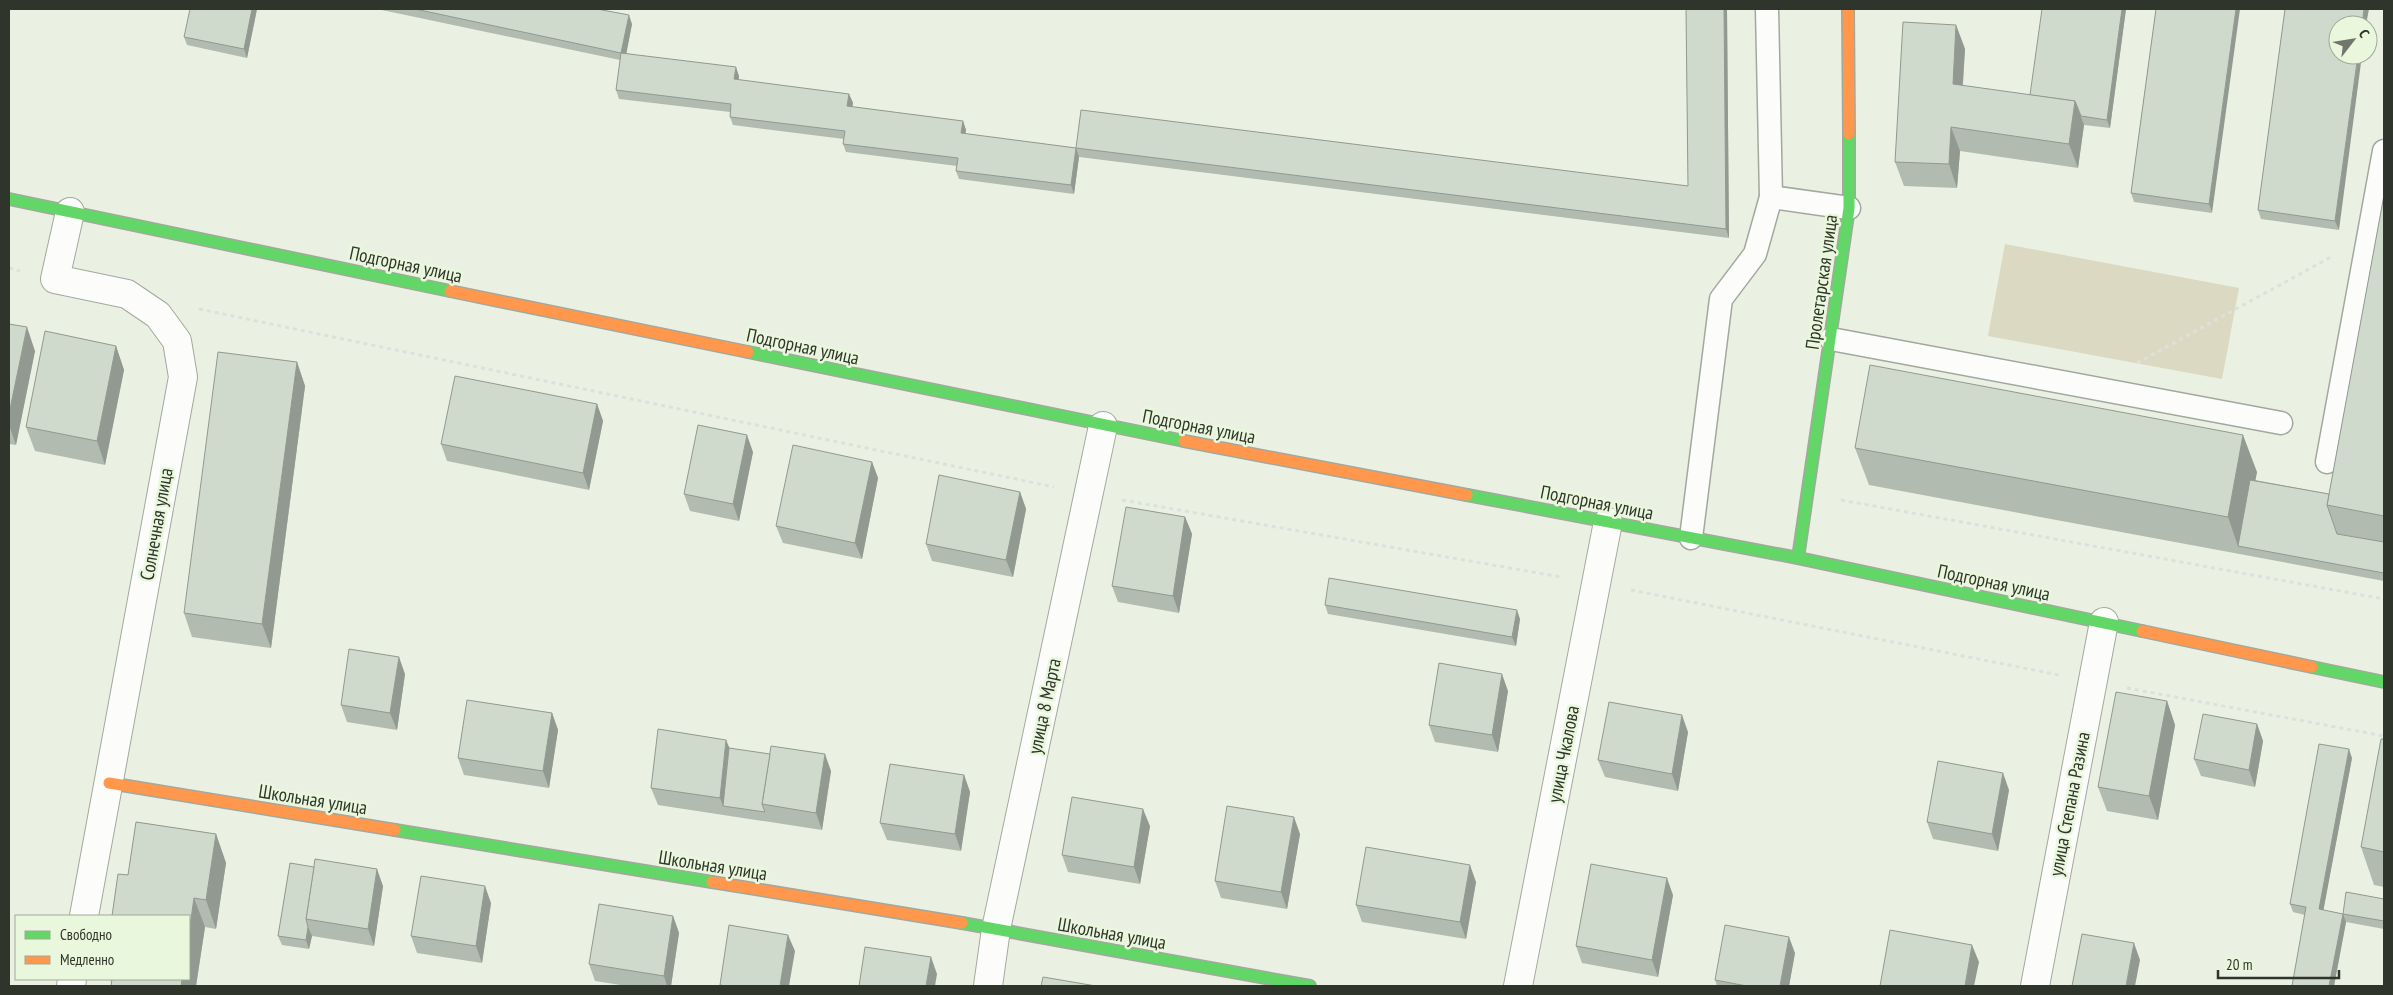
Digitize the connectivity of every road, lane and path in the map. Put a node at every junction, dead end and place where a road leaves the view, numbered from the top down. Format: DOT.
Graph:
graph roads {
  1 [pos="1767,9"];
  2 [pos="1848,9"];
  3 [pos="2384,151"];
  4 [pos="1772,197"];
  5 [pos="9,199"];
  6 [pos="1850,208"];
  7 [pos="70,212"];
  8 [pos="2368,237"];
  9 [pos="195,308"];
  10 [pos="1831,339"];
  11 [pos="2090,388"];
  12 [pos="2282,423"];
  13 [pos="1103,426"];
  14 [pos="2327,462"];
  15 [pos="1089,494"];
  16 [pos="1808,494"];
  17 [pos="1608,522"];
  18 [pos="1691,538"];
  19 [pos="1798,558"];
  20 [pos="1596,584"];
  21 [pos="2384,599"];
  22 [pos="2104,622"];
  23 [pos="2092,682"];
  24 [pos="2384,682"];
  25 [pos="2384,736"];
  26 [pos="109,783"];
  27 [pos="84,915"];
  28 [pos="996,930"];
  29 [pos="988,986"];
  30 [pos="1310,986"];
  31 [pos="1518,986"];
  32 [pos="2035,986"];
  1 -- 4 [label="lane"];
  2 -- 6 [label="street, Пролетарская улица"];
  3 -- 8 [label="lane"];
  4 -- 6 [label="lane"];
  4 -- 18 [label="lane"];
  5 -- 7 [label="street, Подгорная улица"];
  6 -- 10 [label="street, Пролетарская улица"];
  7 -- 13 [label="street, Подгорная улица"];
  7 -- 26 [label="street, Солнечная улица"];
  8 -- 11 [label="path"];
  8 -- 14 [label="lane"];
  9 -- 15 [label="path"];
  10 -- 11 [label="lane"];
  10 -- 16 [label="street, Пролетарская улица"];
  11 -- 12 [label="lane"];
  13 -- 15 [label="street, улица 8 Марта"];
  13 -- 17 [label="street, Подгорная улица"];
  15 -- 20 [label="path"];
  15 -- 28 [label="street, улица 8 Марта"];
  16 -- 19 [label="street, Пролетарская улица"];
  16 -- 21 [label="path"];
  17 -- 18 [label="street, Подгорная улица"];
  17 -- 20 [label="street, улица Чкалова"];
  18 -- 19 [label="street, Подгорная улица"];
  19 -- 22 [label="street, Подгорная улица"];
  20 -- 23 [label="path"];
  20 -- 31 [label="street, улица Чкалова"];
  22 -- 23 [label="street, улица Степана Разина"];
  22 -- 24 [label="street, Подгорная улица"];
  23 -- 25 [label="path"];
  23 -- 32 [label="street, улица Степана Разина"];
  26 -- 27 [label="street, Солнечная улица"];
  26 -- 28 [label="street, Школьная улица"];
  28 -- 29 [label="street, улица 8 Марта"];
  28 -- 30 [label="street, Школьная улица"];
}
